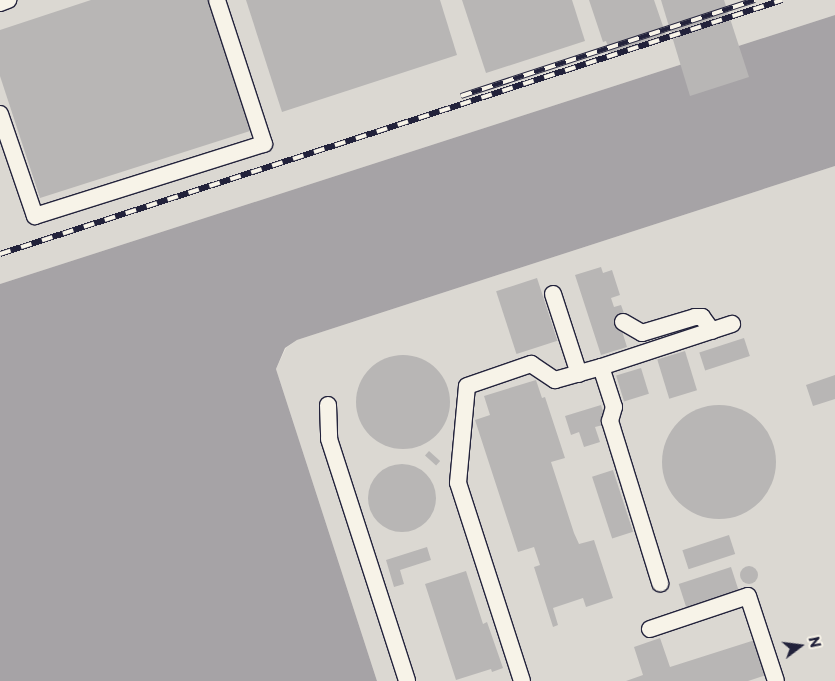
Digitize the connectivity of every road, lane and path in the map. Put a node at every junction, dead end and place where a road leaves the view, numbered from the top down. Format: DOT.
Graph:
graph roads {
  1 [pos="8,0"];
  2 [pos="217,0"];
  3 [pos="0,3"];
  4 [pos="0,114"];
  5 [pos="553,294"];
  6 [pos="623,322"];
  7 [pos="732,324"];
  8 [pos="712,330"];
  9 [pos="601,368"];
  10 [pos="578,374"];
  11 [pos="328,405"];
  12 [pos="660,583"];
  13 [pos="650,629"];
  14 [pos="407,681"];
  15 [pos="522,681"];
  16 [pos="776,681"];
  1 -- 3 [label="lane"];
  2 -- 4 [label="lane"];
  5 -- 10 [label="lane"];
  6 -- 8 [label="lane"];
  7 -- 8 [label="lane"];
  8 -- 9 [label="lane"];
  9 -- 10 [label="lane"];
  9 -- 12 [label="lane"];
  10 -- 15 [label="lane"];
  11 -- 14 [label="lane"];
  13 -- 16 [label="lane"];
}
